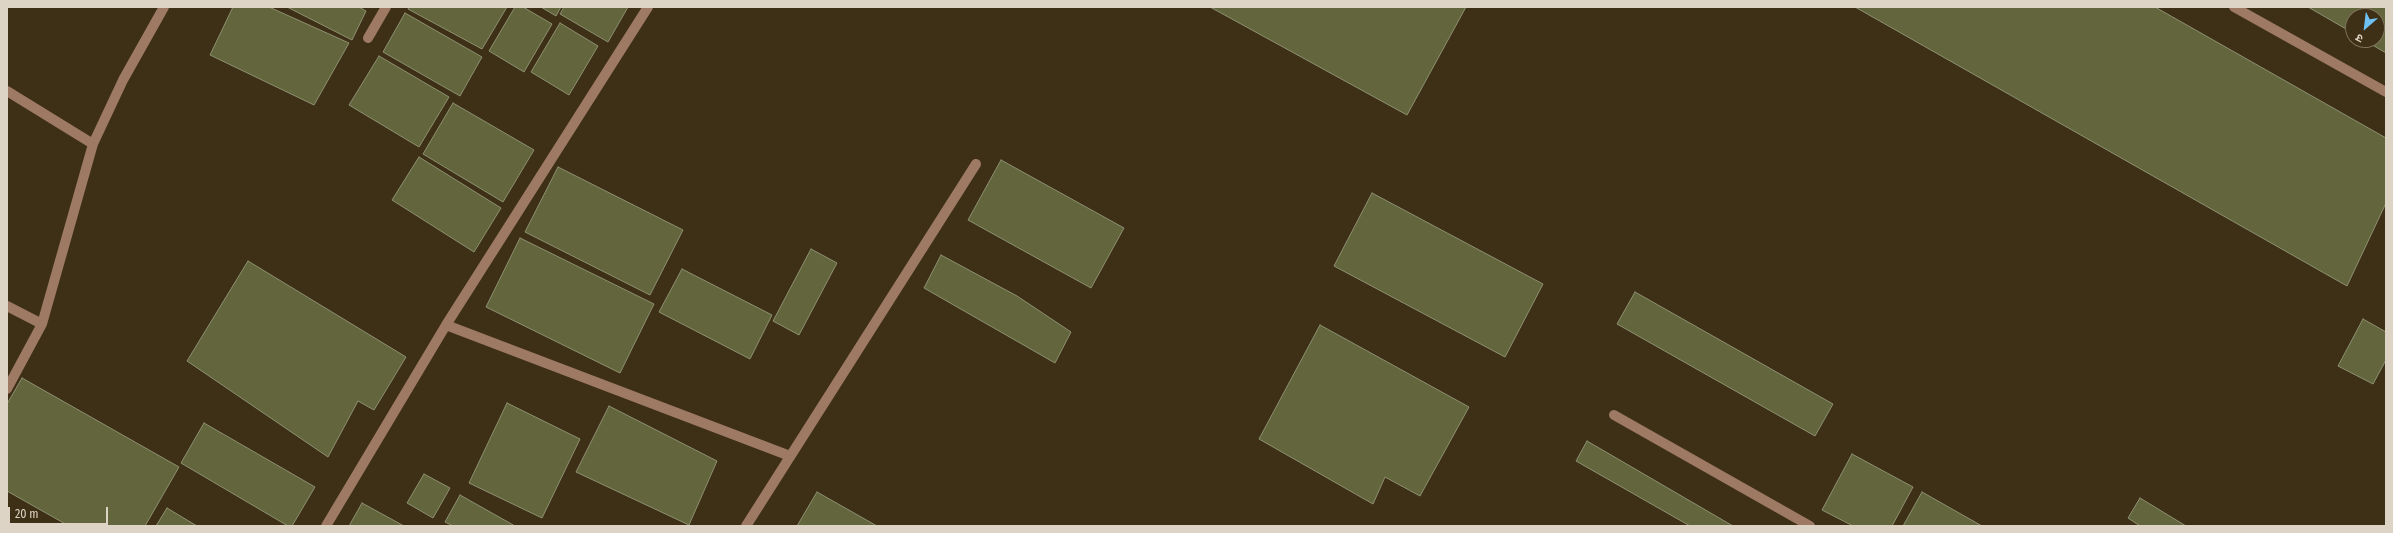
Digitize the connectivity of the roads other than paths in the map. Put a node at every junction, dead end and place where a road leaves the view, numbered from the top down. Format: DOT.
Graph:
graph roads {
  1 [pos="164,7"];
  2 [pos="386,7"];
  3 [pos="648,7"];
  4 [pos="2234,7"];
  5 [pos="368,38"];
  6 [pos="7,91"];
  7 [pos="2386,92"];
  8 [pos="93,144"];
  9 [pos="976,164"];
  10 [pos="7,306"];
  11 [pos="42,324"];
  12 [pos="446,325"];
  13 [pos="7,389"];
  14 [pos="1614,414"];
  15 [pos="790,456"];
  16 [pos="326,526"];
  17 [pos="746,526"];
  18 [pos="1810,526"];
  1 -- 8 [label="street"];
  2 -- 5 [label="street"];
  3 -- 12 [label="street"];
  4 -- 7 [label="street"];
  6 -- 8 [label="street"];
  8 -- 11 [label="street"];
  9 -- 15 [label="street"];
  10 -- 11 [label="street"];
  11 -- 13 [label="street"];
  12 -- 15 [label="street"];
  12 -- 16 [label="street"];
  14 -- 18 [label="street"];
  15 -- 17 [label="street"];
}
